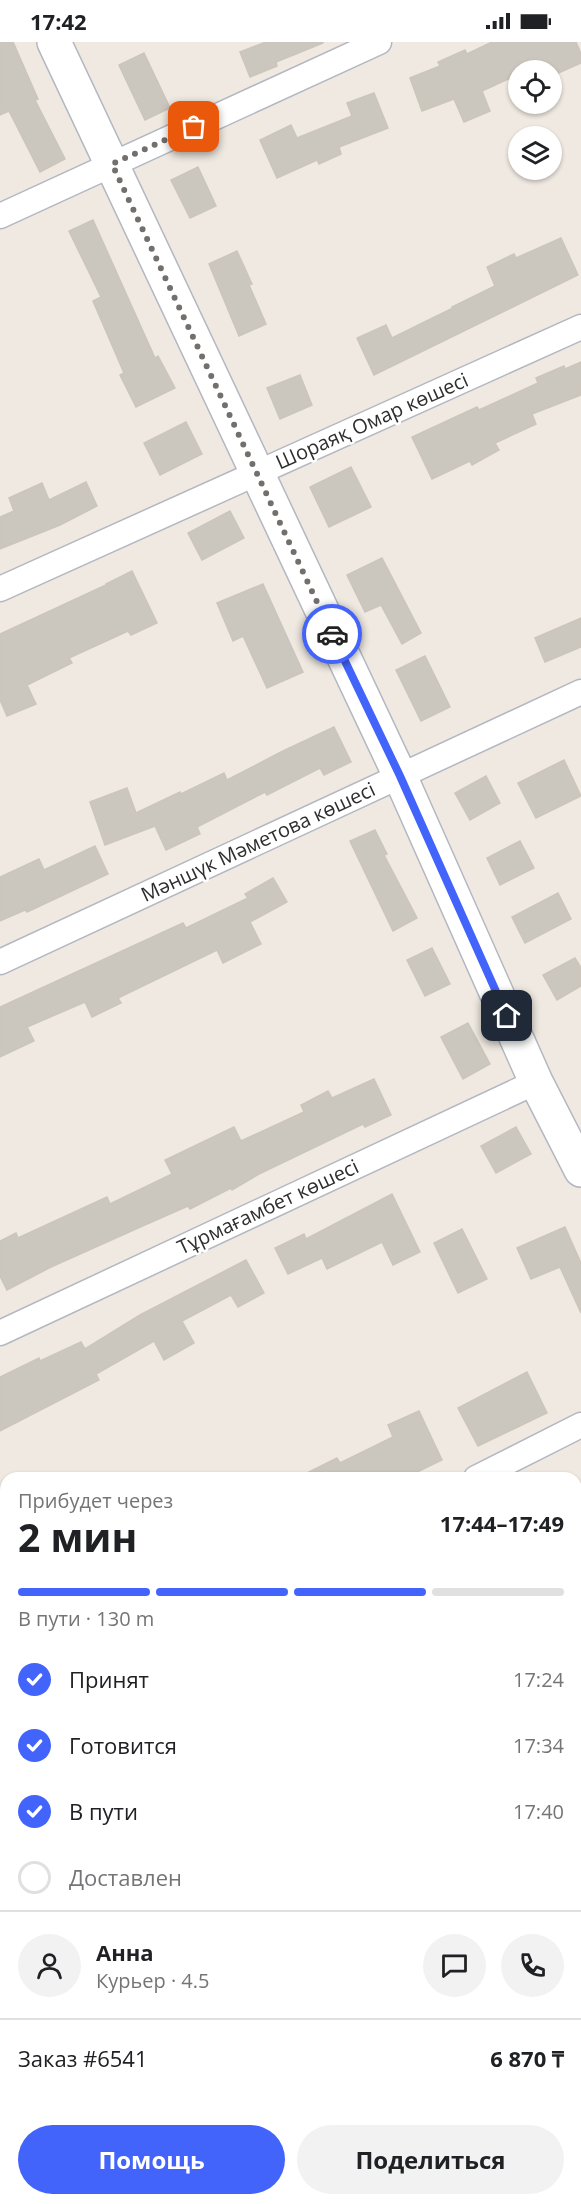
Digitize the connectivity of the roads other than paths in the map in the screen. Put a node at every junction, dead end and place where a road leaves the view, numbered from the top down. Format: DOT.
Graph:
graph roads {
  1 [pos="54,42"];
  2 [pos="379,42"];
  3 [pos="112,164"];
  4 [pos="0,216"];
  5 [pos="581,327"];
  6 [pos="256,473"];
  7 [pos="0,589"];
  8 [pos="581,692"];
  9 [pos="400,776"];
  10 [pos="0,962"];
  11 [pos="536,1082"];
  12 [pos="581,1170"];
  13 [pos="0,1333"];
  14 [pos="581,1425"];
  15 [pos="488,1472"];
  1 -- 3 [label="street"];
  2 -- 3 [label="street"];
  3 -- 4 [label="street"];
  3 -- 6 [label="street"];
  5 -- 6 [label="street, Шораяқ Омар көшесі"];
  6 -- 7 [label="street, Шораяқ Омар көшесі"];
  6 -- 9 [label="street"];
  8 -- 9 [label="street, Мәншүк Мәметова көшесі"];
  9 -- 10 [label="street, Мәншүк Мәметова көшесі"];
  9 -- 11 [label="street"];
  11 -- 12 [label="street"];
  11 -- 13 [label="street, Тұрмағамбет көшесі"];
  14 -- 15 [label="street"];
}
